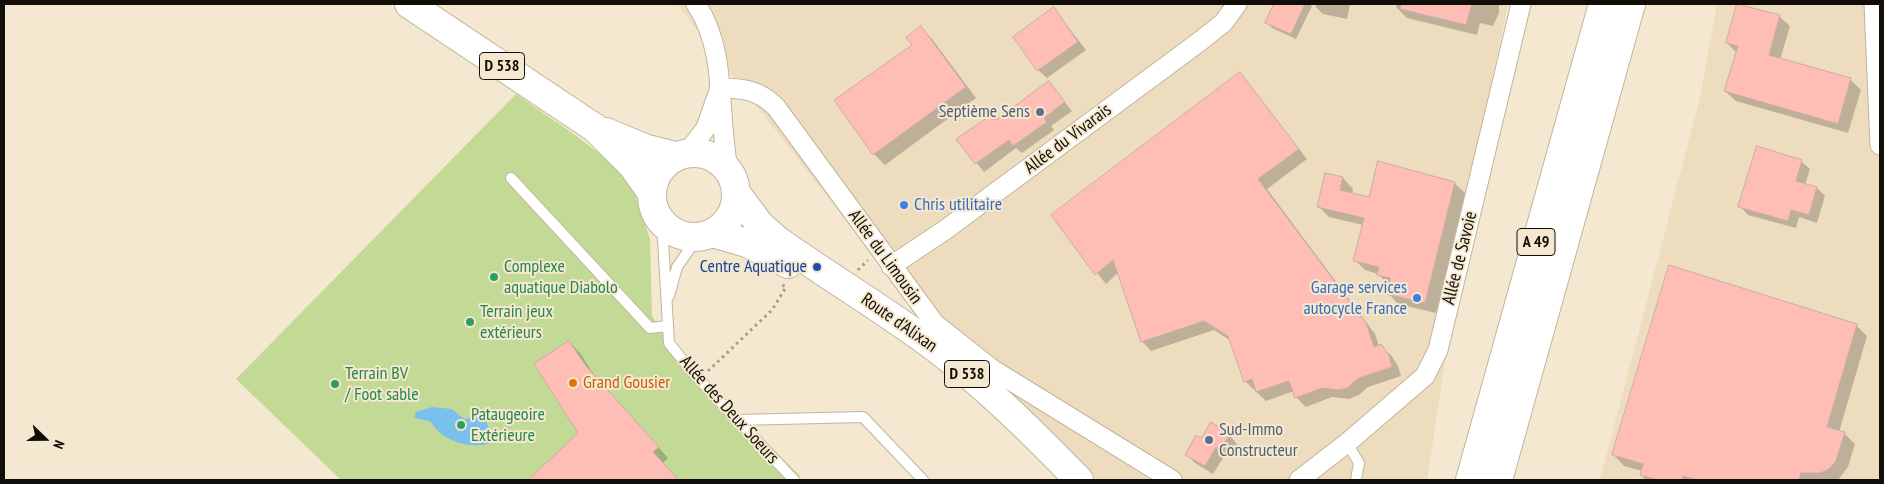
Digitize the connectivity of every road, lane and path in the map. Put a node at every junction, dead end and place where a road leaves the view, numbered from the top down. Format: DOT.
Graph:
graph roads {
  1 [pos="409,4"];
  2 [pos="696,4"];
  3 [pos="1237,4"];
  4 [pos="1521,4"];
  5 [pos="1603,4"];
  6 [pos="1631,4"];
  7 [pos="1874,4"];
  8 [pos="719,88"];
  9 [pos="595,128"];
  10 [pos="1880,146"];
  11 [pos="681,154"];
  12 [pos="728,168"];
  13 [pos="511,178"];
  14 [pos="652,193"];
  15 [pos="737,194"];
  16 [pos="662,222"];
  17 [pos="705,235"];
  18 [pos="891,266"];
  19 [pos="668,307"];
  20 [pos="667,326"];
  21 [pos="737,420"];
  22 [pos="1347,443"];
  23 [pos="1317,472"];
  24 [pos="794,480"];
  25 [pos="924,480"];
  26 [pos="1060,480"];
  27 [pos="1079,480"];
  28 [pos="1172,480"];
  29 [pos="1299,480"];
  30 [pos="1356,480"];
  31 [pos="1470,480"];
  32 [pos="1498,480"];
  1 -- 9 [label="main road, D 538"];
  2 -- 8 [label="street"];
  3 -- 18 [label="street, Allée du Vivarais"];
  4 -- 22 [label="street, Allée de Savoie"];
  5 -- 31 [label="main road, A 49"];
  6 -- 32 [label="main road, A 49"];
  7 -- 10 [label="street"];
  8 -- 11 [label="street"];
  8 -- 12 [label="street"];
  8 -- 18 [label="street, Allée du Limousin"];
  9 -- 11 [label="main road, D 538"];
  9 -- 14 [label="main road, D 538"];
  11 -- 12 [label="main road"];
  11 -- 14 [label="main road"];
  12 -- 15 [label="main road, Route d'Alixan"];
  13 -- 20 [label="lane"];
  14 -- 16 [label="main road"];
  15 -- 17 [label="main road"];
  15 -- 27 [label="main road, Route d'Alixan / D 538"];
  16 -- 17 [label="main road, Route d'Alixan"];
  16 -- 19 [label="lane, Allée des Deux Soeurs"];
  17 -- 19 [label="lane, Allée des Deux Soeurs"];
  17 -- 26 [label="main road, Route d'Alixan / D 538"];
  18 -- 28 [label="street, Allée du Limousin"];
  19 -- 20 [label="lane, Allée des Deux Soeurs"];
  20 -- 21 [label="lane, Allée des Deux Soeurs"];
  21 -- 24 [label="lane, Allée des Deux Soeurs"];
  21 -- 25 [label="lane"];
  22 -- 23 [label="street, Allée de Savoie"];
  22 -- 30 [label="lane"];
  23 -- 29 [label="street, Allée de Savoie"];
}
